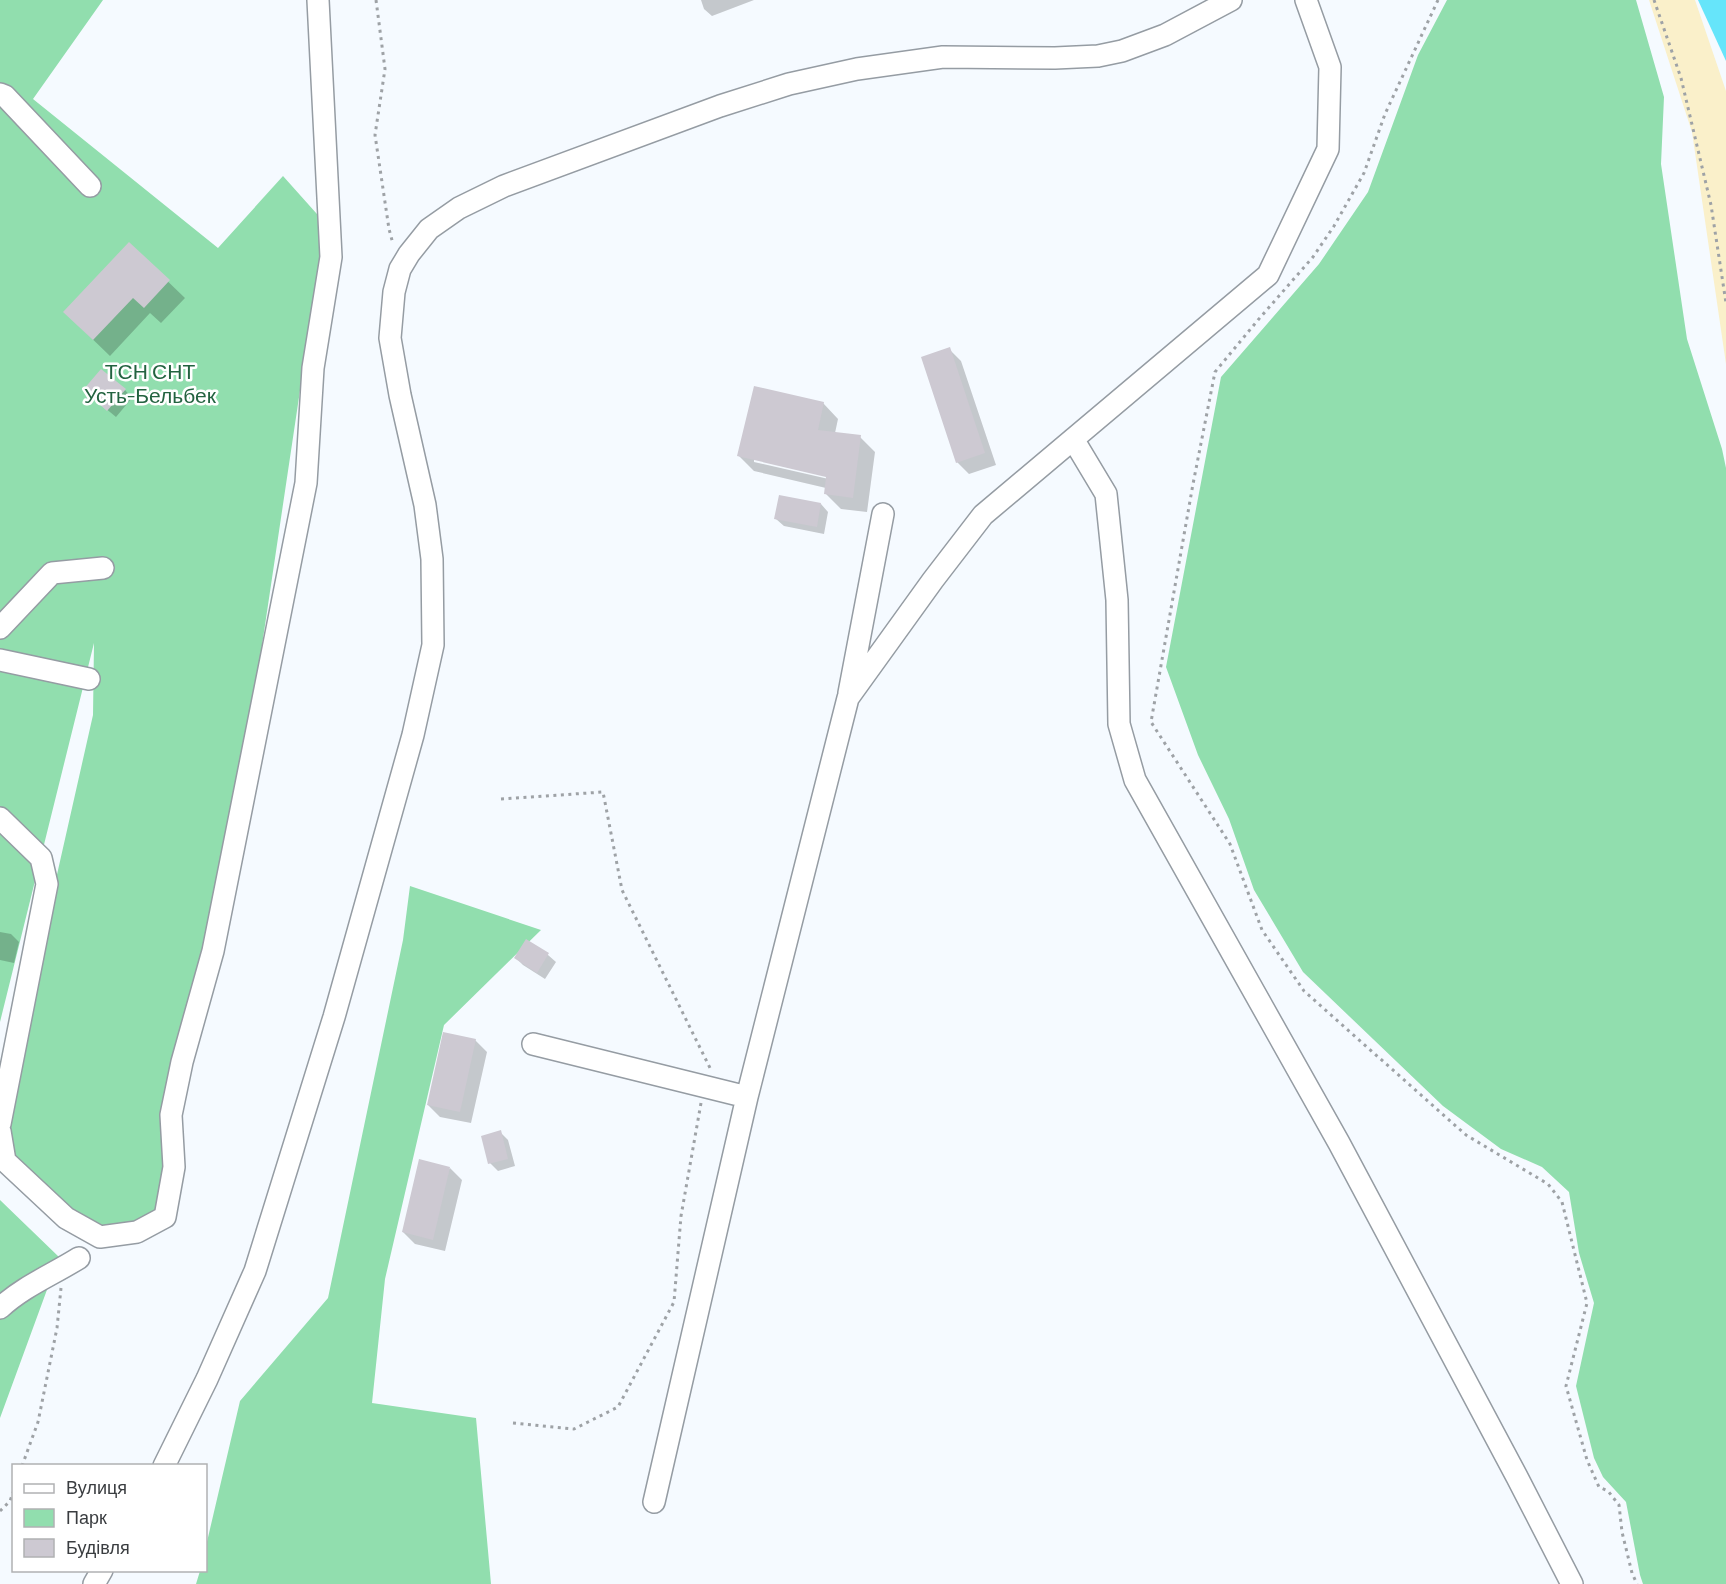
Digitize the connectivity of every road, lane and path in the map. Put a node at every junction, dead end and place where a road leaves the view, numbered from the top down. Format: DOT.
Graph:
graph roads {
  1 [pos="318,0"];
  2 [pos="376,0"];
  3 [pos="1231,0"];
  4 [pos="1306,0"];
  5 [pos="1438,0"];
  6 [pos="1654,0"];
  7 [pos="0,94"];
  8 [pos="90,186"];
  9 [pos="400,269"];
  10 [pos="1726,303"];
  11 [pos="1073,439"];
  12 [pos="883,513"];
  13 [pos="103,568"];
  14 [pos="0,628"];
  15 [pos="0,660"];
  16 [pos="89,680"];
  17 [pos="848,698"];
  18 [pos="501,800"];
  19 [pos="0,818"];
  20 [pos="533,1044"];
  21 [pos="713,1088"];
  22 [pos="747,1097"];
  23 [pos="0,1124"];
  24 [pos="0,1131"];
  25 [pos="3,1158"];
  26 [pos="79,1258"];
  27 [pos="61,1287"];
  28 [pos="0,1308"];
  29 [pos="513,1423"];
  30 [pos="23,1464"];
  31 [pos="165,1464"];
  32 [pos="12,1494"];
  33 [pos="654,1502"];
  34 [pos="0,1511"];
  35 [pos="1572,1584"];
  36 [pos="1637,1584"];
  1 -- 25 [label="street"];
  2 -- 9 [label="path"];
  3 -- 9 [label="street"];
  4 -- 11 [label="street"];
  5 -- 36 [label="path"];
  6 -- 10 [label="path"];
  7 -- 8 [label="street"];
  9 -- 31 [label="street"];
  11 -- 17 [label="street"];
  11 -- 35 [label="street"];
  12 -- 17 [label="street"];
  13 -- 14 [label="street"];
  15 -- 16 [label="street"];
  17 -- 22 [label="street"];
  18 -- 21 [label="path"];
  19 -- 23 [label="street"];
  20 -- 21 [label="street"];
  21 -- 22 [label="street"];
  21 -- 29 [label="path"];
  22 -- 33 [label="street"];
  24 -- 25 [label="street"];
  26 -- 28 [label="street"];
  27 -- 30 [label="path"];
  32 -- 34 [label="path"];
}
